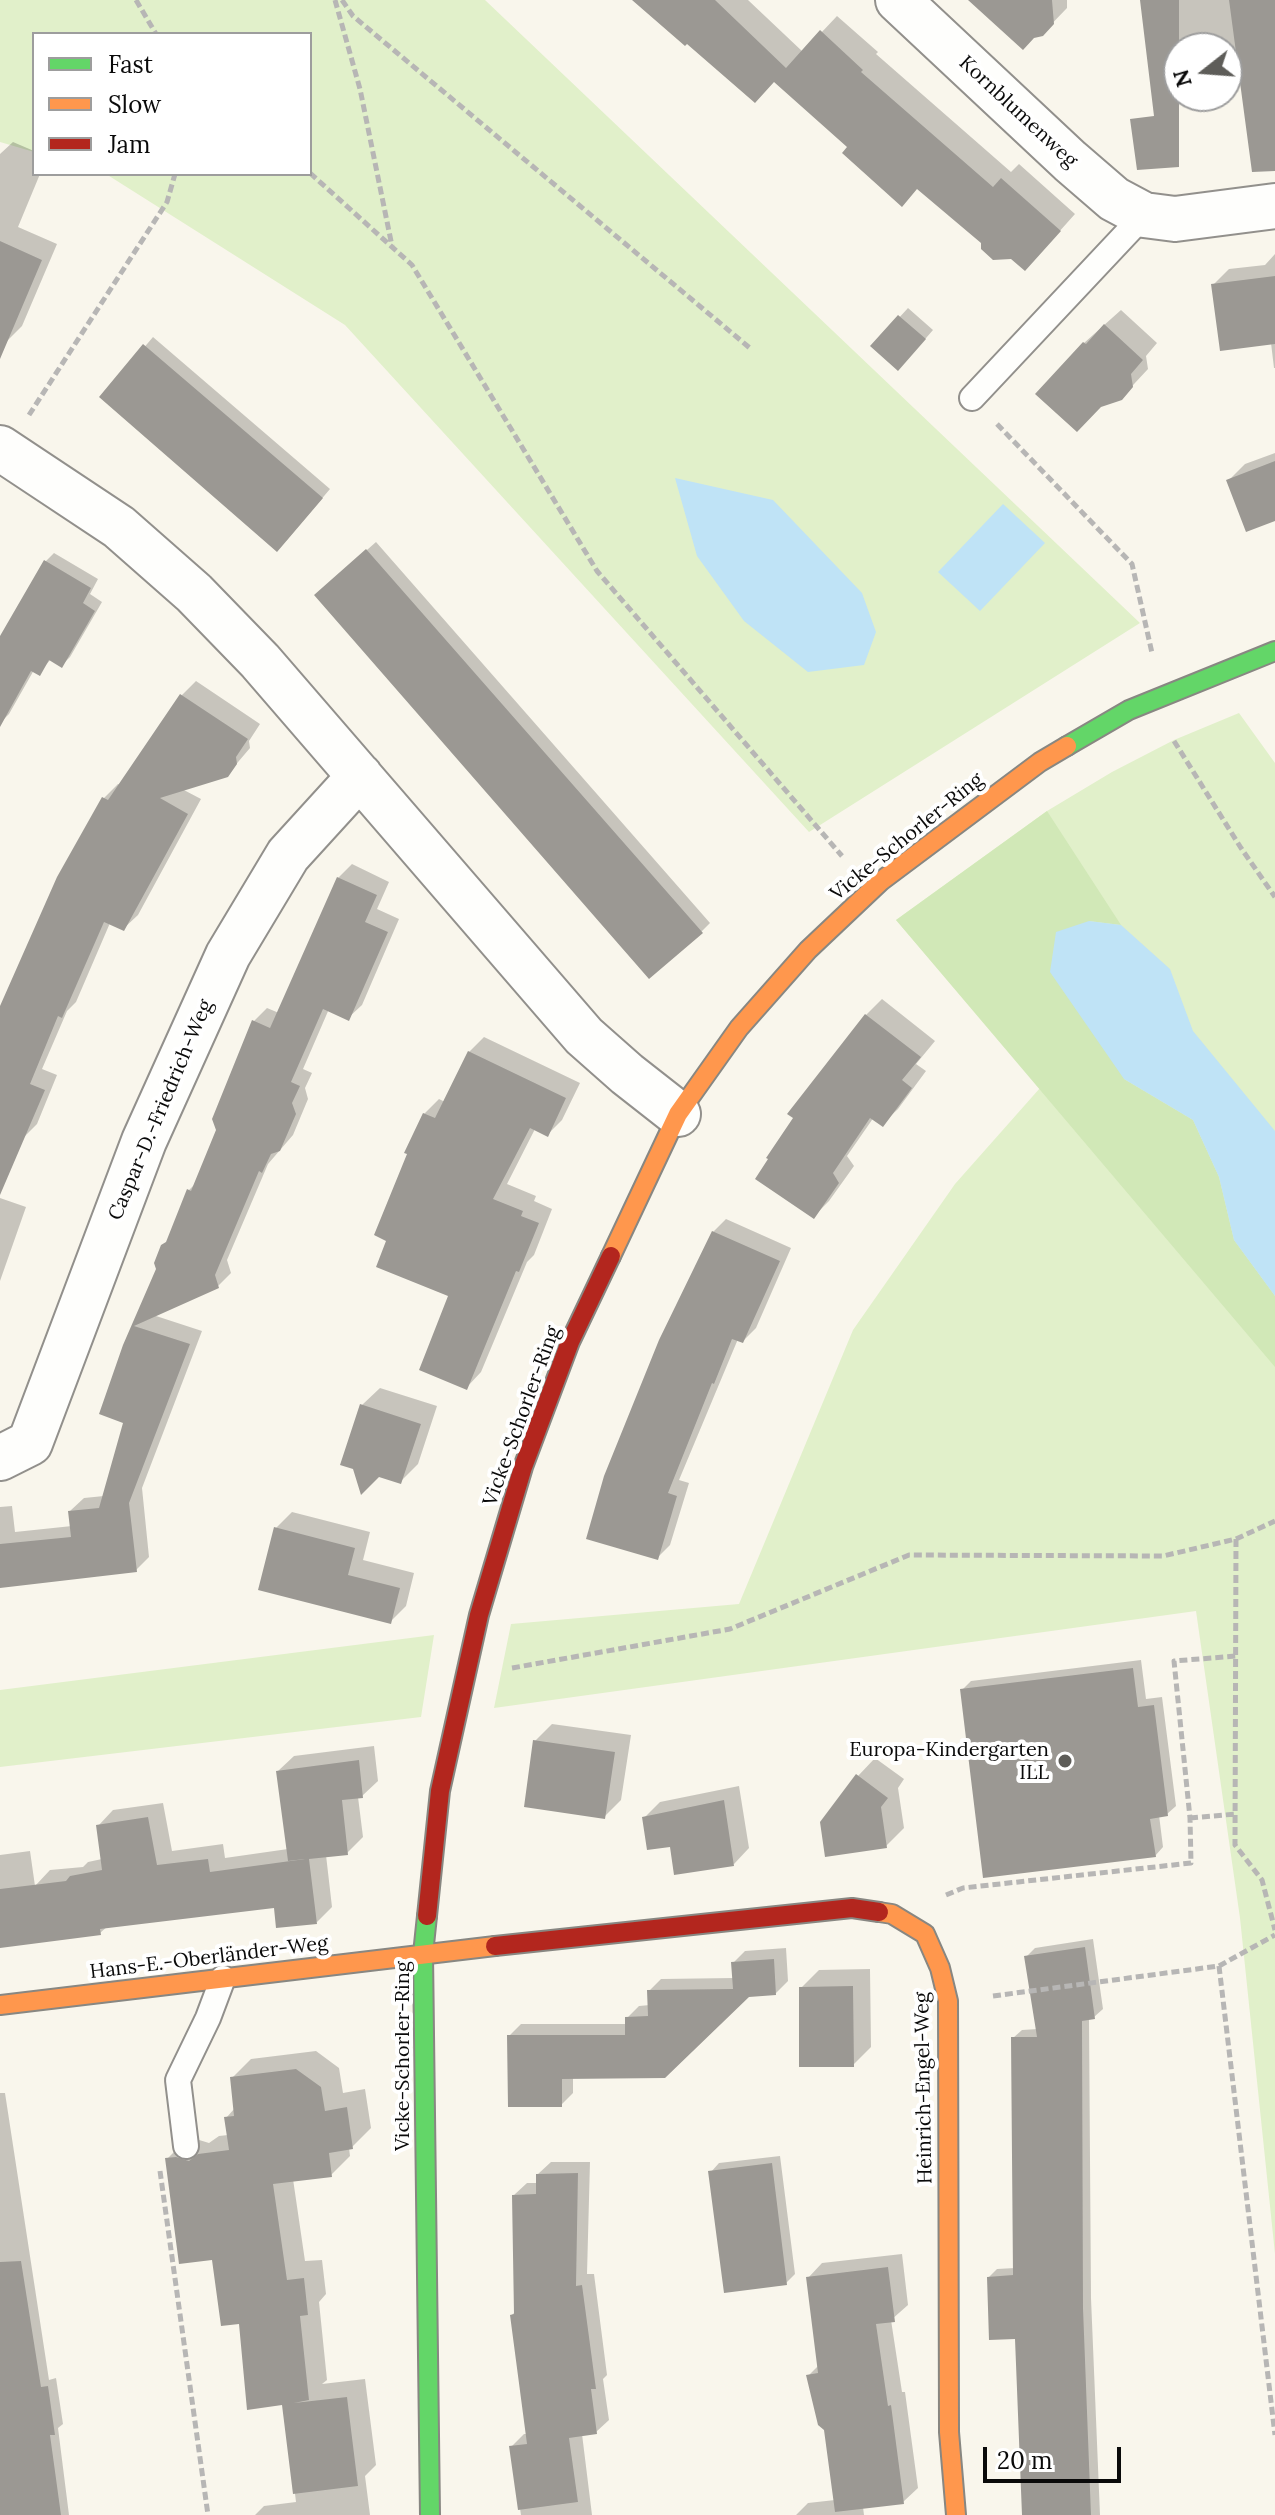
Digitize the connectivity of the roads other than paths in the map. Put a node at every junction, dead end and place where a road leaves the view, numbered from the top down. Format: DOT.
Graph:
graph roads {
  1 [pos="898,0"];
  2 [pos="1275,206"];
  3 [pos="1144,215"];
  4 [pos="972,398"];
  5 [pos="3,455"];
  6 [pos="1275,651"];
  7 [pos="360,776"];
  8 [pos="678,1114"];
  9 [pos="0,1458"];
  10 [pos="423,1954"];
  11 [pos="223,1978"];
  12 [pos="0,2005"];
  13 [pos="186,2146"];
  14 [pos="430,2515"];
  15 [pos="956,2515"];
  1 -- 3 [label="street, Kornblumenweg"];
  2 -- 3 [label="street, Kornblumenweg"];
  3 -- 4 [label="lane"];
  5 -- 7 [label="street"];
  6 -- 8 [label="street, Vicke-Schorler-Ring"];
  7 -- 8 [label="street"];
  7 -- 9 [label="street, Caspar-D.-Friedrich-Weg"];
  8 -- 10 [label="street, Vicke-Schorler-Ring"];
  10 -- 11 [label="street, Hans-E.-Oberländer-Weg"];
  10 -- 14 [label="street, Vicke-Schorler-Ring"];
  10 -- 15 [label="street, Heinrich-Engel-Weg"];
  11 -- 12 [label="street, Hans-E.-Oberländer-Weg"];
  11 -- 13 [label="lane"];
}
